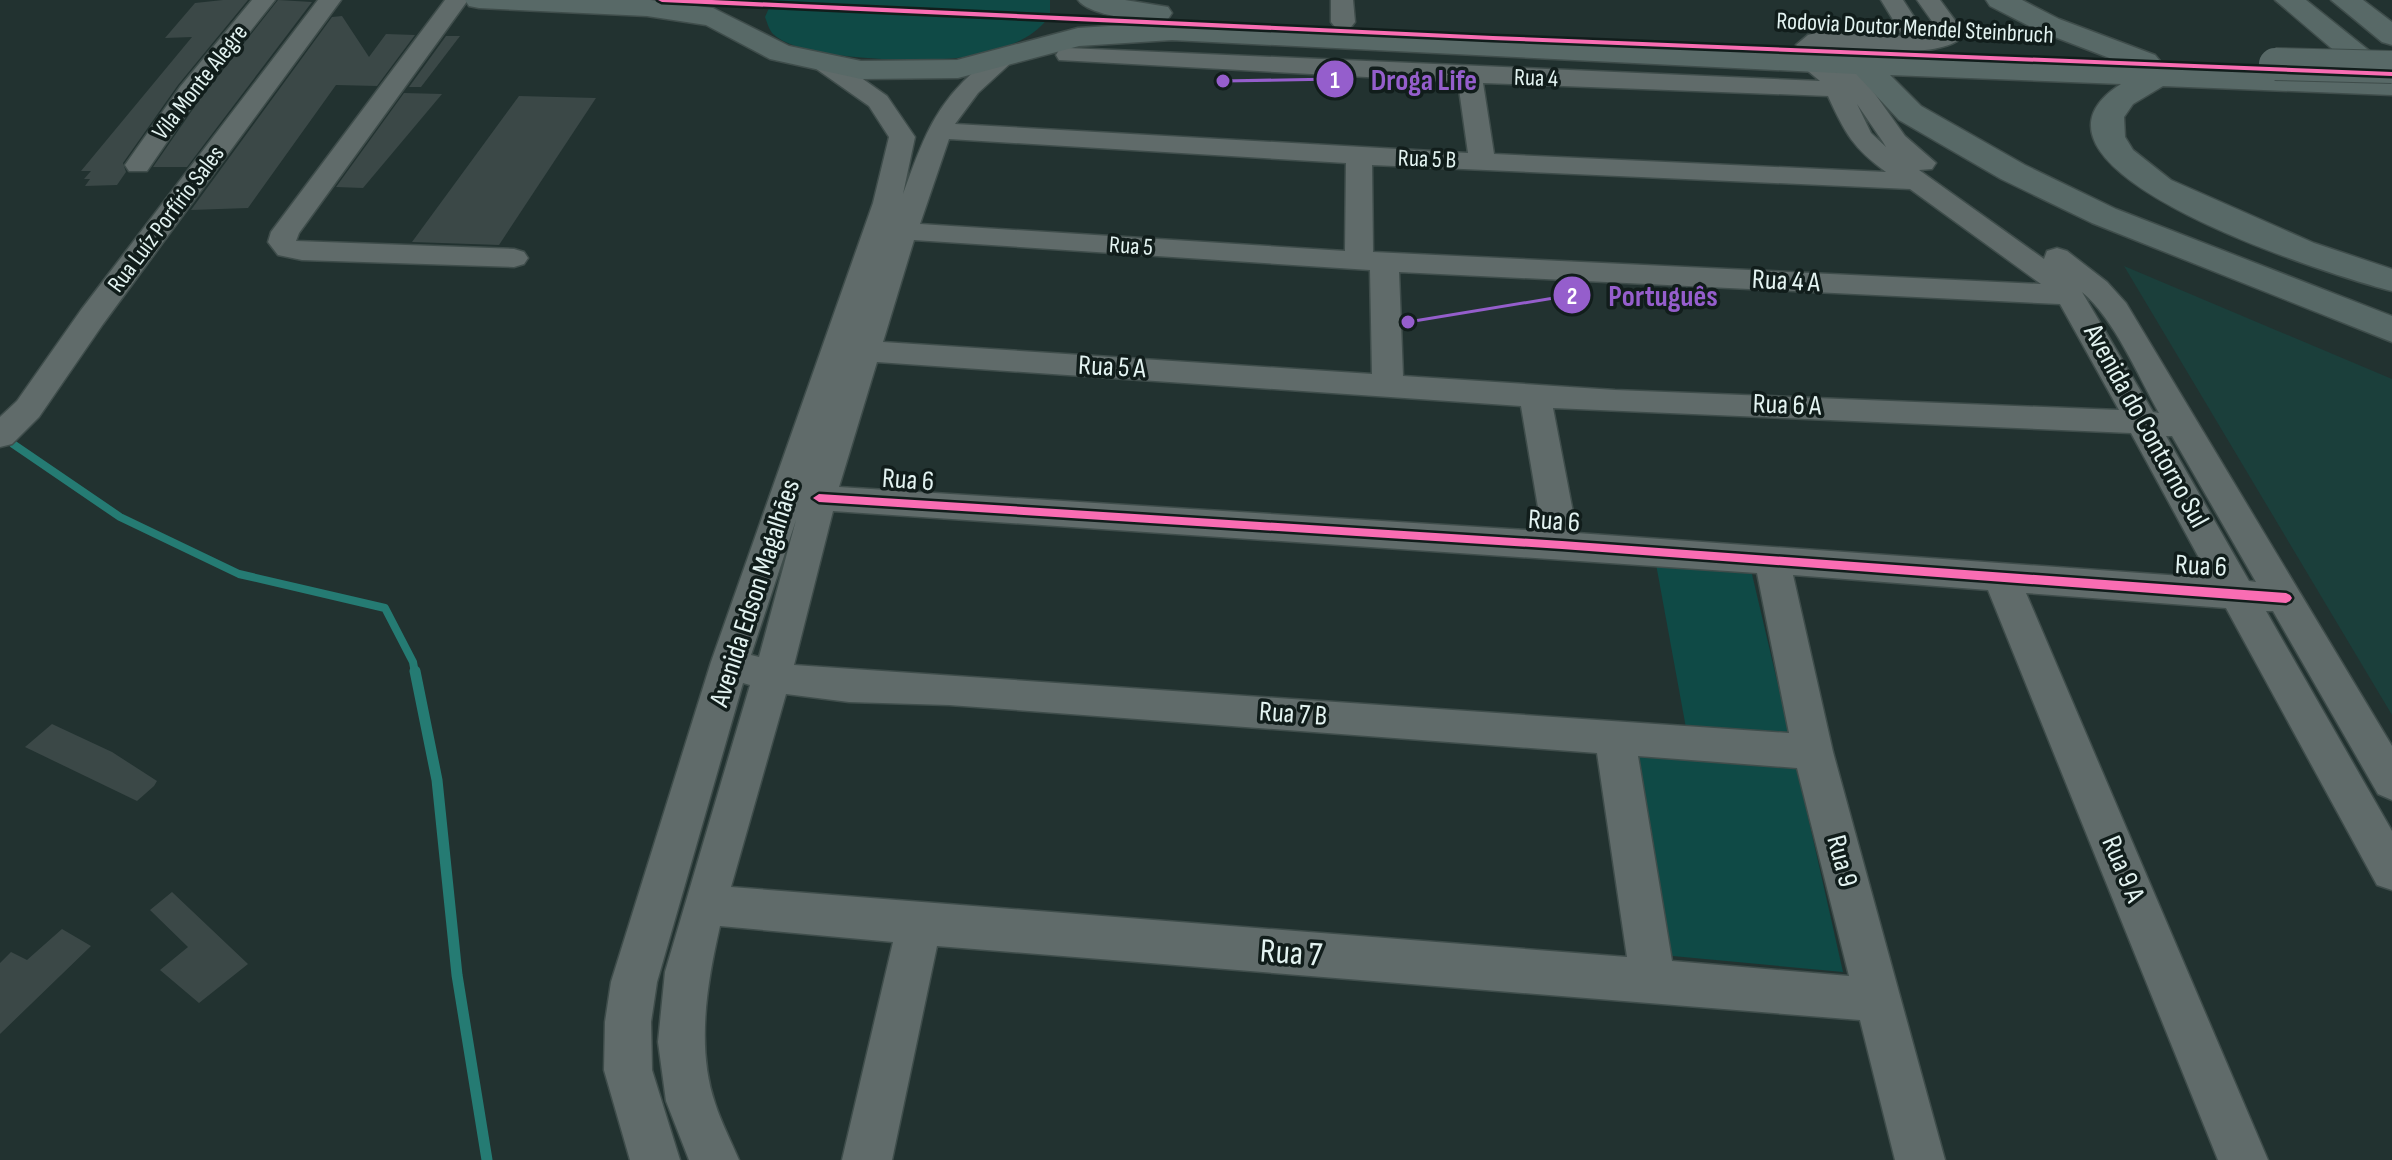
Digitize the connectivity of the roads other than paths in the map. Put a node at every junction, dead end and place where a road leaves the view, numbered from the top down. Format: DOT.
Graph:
graph roads {
  1 [pos="264,0"];
  2 [pos="330,0"];
  3 [pos="457,0"];
  4 [pos="479,0"];
  5 [pos="756,0"];
  6 [pos="1064,0"];
  7 [pos="1092,0"];
  8 [pos="1892,0"];
  9 [pos="1928,0"];
  10 [pos="2000,0"];
  11 [pos="2289,0"];
  12 [pos="2345,0"];
  13 [pos="2365,0"];
  14 [pos="1343,11"];
  15 [pos="2390,35"];
  16 [pos="759,40"];
  17 [pos="1925,44"];
  18 [pos="1297,51"];
  19 [pos="1014,54"];
  20 [pos="1809,54"];
  21 [pos="1068,55"];
  22 [pos="824,63"];
  23 [pos="2392,67"];
  24 [pos="2152,68"];
  25 [pos="2281,72"];
  26 [pos="1469,75"];
  27 [pos="1854,77"];
  28 [pos="2392,85"];
  29 [pos="939,131"];
  30 [pos="1359,156"];
  31 [pos="1482,161"];
  32 [pos="138,165"];
  33 [pos="1915,181"];
  34 [pos="903,231"];
  35 [pos="514,258"];
  36 [pos="1371,261"];
  37 [pos="2392,280"];
  38 [pos="2069,295"];
  39 [pos="2392,330"];
  40 [pos="852,351"];
  41 [pos="1388,383"];
  42 [pos="1535,396"];
  43 [pos="2142,422"];
  44 [pos="2185,426"];
  45 [pos="0,436"];
  46 [pos="819,498"];
  47 [pos="1562,545"];
  48 [pos="1772,560"];
  49 [pos="2002,579"];
  50 [pos="2239,592"];
  51 [pos="2286,598"];
  52 [pos="730,662"];
  53 [pos="772,676"];
  54 [pos="1615,739"];
  55 [pos="1813,752"];
  56 [pos="2392,782"];
  57 [pos="2392,871"];
  58 [pos="704,905"];
  59 [pos="919,925"];
  60 [pos="1653,980"];
  61 [pos="1878,1000"];
  62 [pos="655,1160"];
  63 [pos="714,1160"];
  64 [pos="867,1160"];
  65 [pos="1920,1160"];
  66 [pos="2243,1160"];
  1 -- 32 [label="street, Vila Monte Alegre"];
  2 -- 45 [label="street, Rua Luíz Porfírio Sales"];
  3 -- 35 [label="street"];
  4 -- 16 [label="highway, Rodovia Doutor Mendel Steinbruch"];
  5 -- 16 [label="highway"];
  6 -- 19 [label="highway"];
  7 -- 14 [label="highway, Rodovia Doutor Mendel Steinbruch"];
  8 -- 17 [label="street"];
  9 -- 17 [label="street"];
  10 -- 24 [label="highway"];
  11 -- 28 [label="highway"];
  12 -- 15 [label="highway"];
  13 -- 15 [label="highway"];
  14 -- 20 [label="highway, Rodovia Doutor Mendel Steinbruch"];
  16 -- 22 [label="highway, Rodovia Doutor Mendel Steinbruch"];
  17 -- 20 [label="street"];
  18 -- 19 [label="highway, Rodovia Doutor Mendel Steinbruch"];
  18 -- 20 [label="highway, Rodovia Doutor Mendel Steinbruch"];
  18 -- 21 [label="street, Rua 4"];
  18 -- 26 [label="street, Rua 4"];
  19 -- 22 [label="highway, Rodovia Doutor Mendel Steinbruch"];
  19 -- 29 [label="street, Avenida Edson Magalhães"];
  20 -- 24 [label="highway, Rodovia Doutor Mendel Steinbruch"];
  20 -- 27 [label="street, Avenida do Contorno Sul"];
  22 -- 40 [label="street, Avenida Edson Magalhães"];
  23 -- 25 [label="highway, Rodovia Doutor Mendel Steinbruch, bridge"];
  24 -- 25 [label="highway, Rodovia Doutor Mendel Steinbruch"];
  24 -- 27 [label="highway, Rodovia Doutor Mendel Steinbruch"];
  24 -- 37 [label="highway"];
  25 -- 28 [label="highway, Rodovia Doutor Mendel Steinbruch"];
  26 -- 27 [label="street, Rua 4"];
  26 -- 31 [label="street"];
  27 -- 33 [label="street, Avenida do Contorno Sul"];
  27 -- 39 [label="highway"];
  27 -- 44 [label="street, Avenida do Contorno Sul"];
  29 -- 30 [label="street, Rua 5 B"];
  29 -- 34 [label="street, Avenida Edson Magalhães"];
  30 -- 31 [label="street, Rua 5 B"];
  30 -- 36 [label="street"];
  31 -- 33 [label="street, Rua 5 B"];
  33 -- 38 [label="street, Avenida do Contorno Sul"];
  34 -- 36 [label="street, Rua 5"];
  34 -- 40 [label="street, Avenida Edson Magalhães"];
  36 -- 38 [label="street, Rua 4 A"];
  36 -- 41 [label="street"];
  38 -- 43 [label="street, Avenida do Contorno Sul"];
  40 -- 41 [label="street, Rua 5 A"];
  40 -- 46 [label="street, Avenida Edson Magalhães"];
  40 -- 52 [label="street, Avenida Edson Magalhães"];
  41 -- 42 [label="street, Rua 6 A"];
  42 -- 43 [label="street, Rua 6 A"];
  42 -- 47 [label="street"];
  43 -- 44 [label="street, Rua 6 A"];
  43 -- 50 [label="street, Avenida do Contorno Sul"];
  44 -- 51 [label="street, Avenida do Contorno Sul"];
  46 -- 47 [label="street, Rua 6"];
  46 -- 53 [label="street, Avenida Edson Magalhães"];
  47 -- 48 [label="street, Rua 6"];
  48 -- 49 [label="street, Rua 6"];
  48 -- 55 [label="street, Rua 9"];
  49 -- 50 [label="street, Rua 6"];
  49 -- 66 [label="street, Rua 9 A"];
  50 -- 51 [label="street, Rua 6"];
  50 -- 57 [label="street, Avenida do Contorno Sul"];
  51 -- 56 [label="street, Avenida do Contorno Sul"];
  52 -- 53 [label="street, Rua 7 B"];
  52 -- 62 [label="street, Avenida Edson Magalhães"];
  53 -- 54 [label="street, Rua 7 B"];
  53 -- 58 [label="street, Avenida Edson Magalhães"];
  54 -- 55 [label="street, Rua 7 B"];
  54 -- 60 [label="street"];
  55 -- 61 [label="street, Rua 9"];
  58 -- 59 [label="street, Rua 7"];
  58 -- 63 [label="street, Avenida Edson Magalhães"];
  59 -- 60 [label="street, Rua 7"];
  59 -- 64 [label="street"];
  60 -- 61 [label="street, Rua 7"];
  61 -- 65 [label="street, Rua 9"];
}
